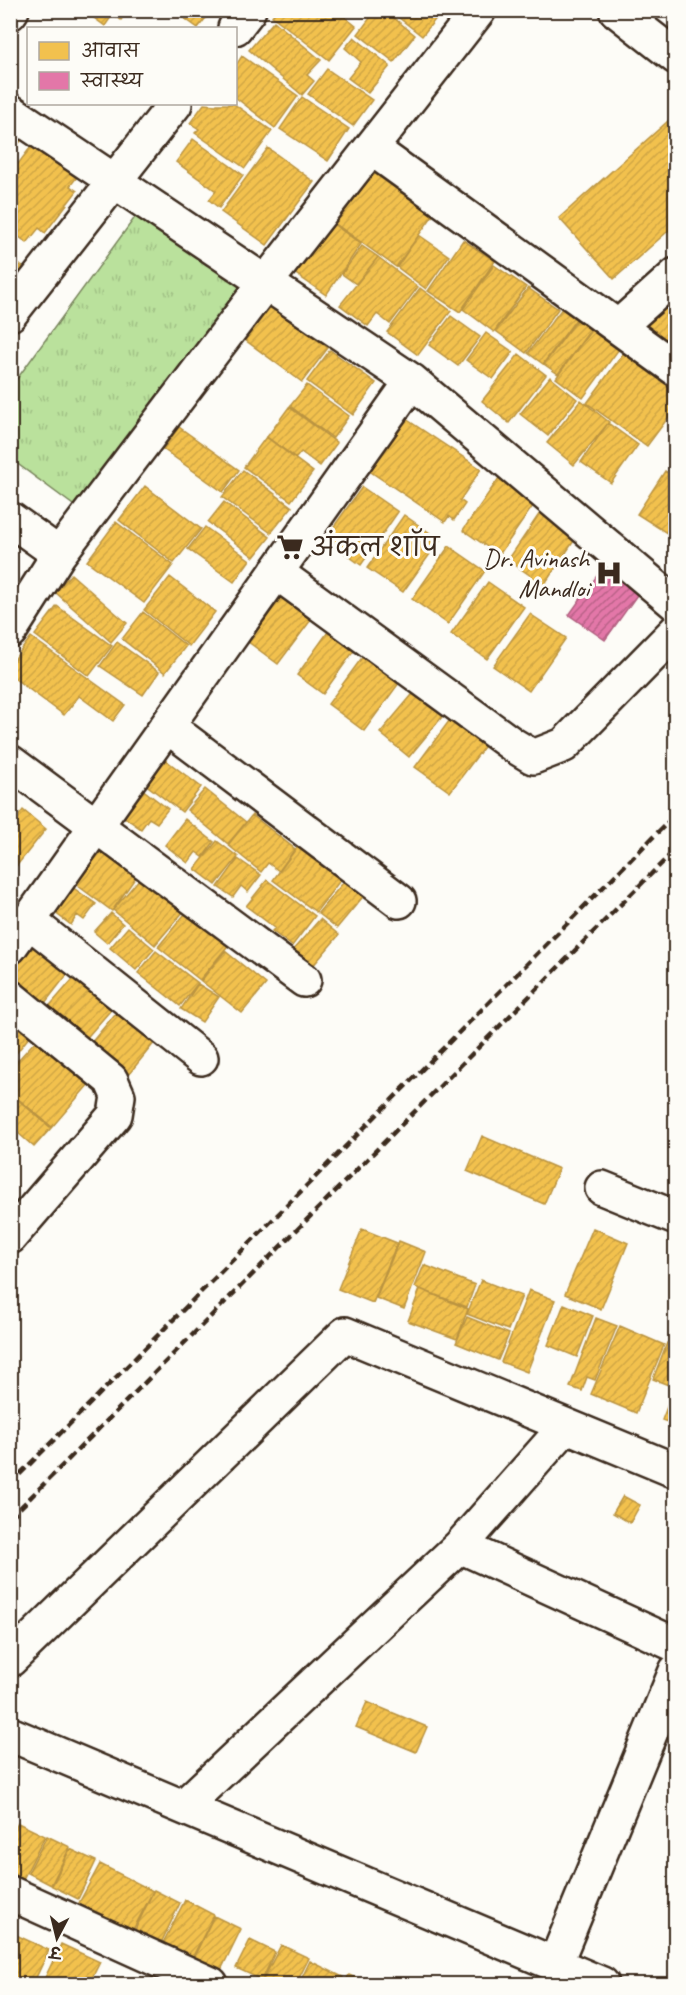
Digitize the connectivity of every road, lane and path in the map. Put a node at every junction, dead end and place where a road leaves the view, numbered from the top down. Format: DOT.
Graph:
graph roads {
  1 [pos="249,10"];
  2 [pos="479,10"];
  3 [pos="616,10"];
  4 [pos="236,27"];
  5 [pos="675,57"];
  6 [pos="175,105"];
  7 [pos="10,111"];
  8 [pos="371,148"];
  9 [pos="116,180"];
  10 [pos="675,275"];
  11 [pos="266,282"];
  12 [pos="10,314"];
  13 [pos="618,327"];
  14 [pos="675,369"];
  15 [pos="412,381"];
  16 [pos="10,519"];
  17 [pos="59,554"];
  18 [pos="276,572"];
  19 [pos="675,604"];
  20 [pos="10,631"];
  21 [pos="675,631"];
  22 [pos="167,726"];
  23 [pos="10,762"];
  24 [pos="97,826"];
  25 [pos="399,901"];
  26 [pos="20,934"];
  27 [pos="304,980"];
  28 [pos="10,997"];
  29 [pos="201,1058"];
  30 [pos="602,1188"];
  31 [pos="675,1218"];
  32 [pos="10,1236"];
  33 [pos="566,1425"];
  34 [pos="675,1471"];
  35 [pos="460,1546"];
  36 [pos="675,1645"];
  37 [pos="10,1660"];
  38 [pos="675,1671"];
  39 [pos="10,1734"];
  40 [pos="183,1807"];
  41 [pos="10,1893"];
  42 [pos="555,1964"];
  43 [pos="211,1984"];
  44 [pos="602,1984"];
  1 -- 4 [label="street"];
  2 -- 8 [label="street"];
  3 -- 5 [label="street"];
  6 -- 9 [label="street"];
  7 -- 9 [label="street"];
  8 -- 11 [label="street"];
  8 -- 13 [label="street"];
  9 -- 11 [label="street"];
  9 -- 12 [label="street"];
  10 -- 13 [label="street"];
  11 -- 15 [label="street"];
  11 -- 17 [label="street"];
  13 -- 14 [label="street"];
  15 -- 18 [label="street"];
  15 -- 19 [label="street"];
  16 -- 17 [label="street"];
  17 -- 20 [label="street"];
  18 -- 21 [label="street"];
  18 -- 22 [label="street"];
  22 -- 24 [label="street"];
  22 -- 25 [label="street"];
  23 -- 24 [label="street"];
  24 -- 26 [label="street"];
  24 -- 27 [label="street"];
  26 -- 29 [label="street"];
  28 -- 32 [label="street"];
  30 -- 31 [label="street"];
  33 -- 34 [label="street"];
  33 -- 35 [label="street"];
  33 -- 37 [label="street"];
  35 -- 36 [label="street"];
  35 -- 40 [label="street"];
  38 -- 42 [label="street"];
  39 -- 40 [label="street"];
  40 -- 42 [label="street"];
  41 -- 43 [label="street"];
  42 -- 44 [label="street"];
}
